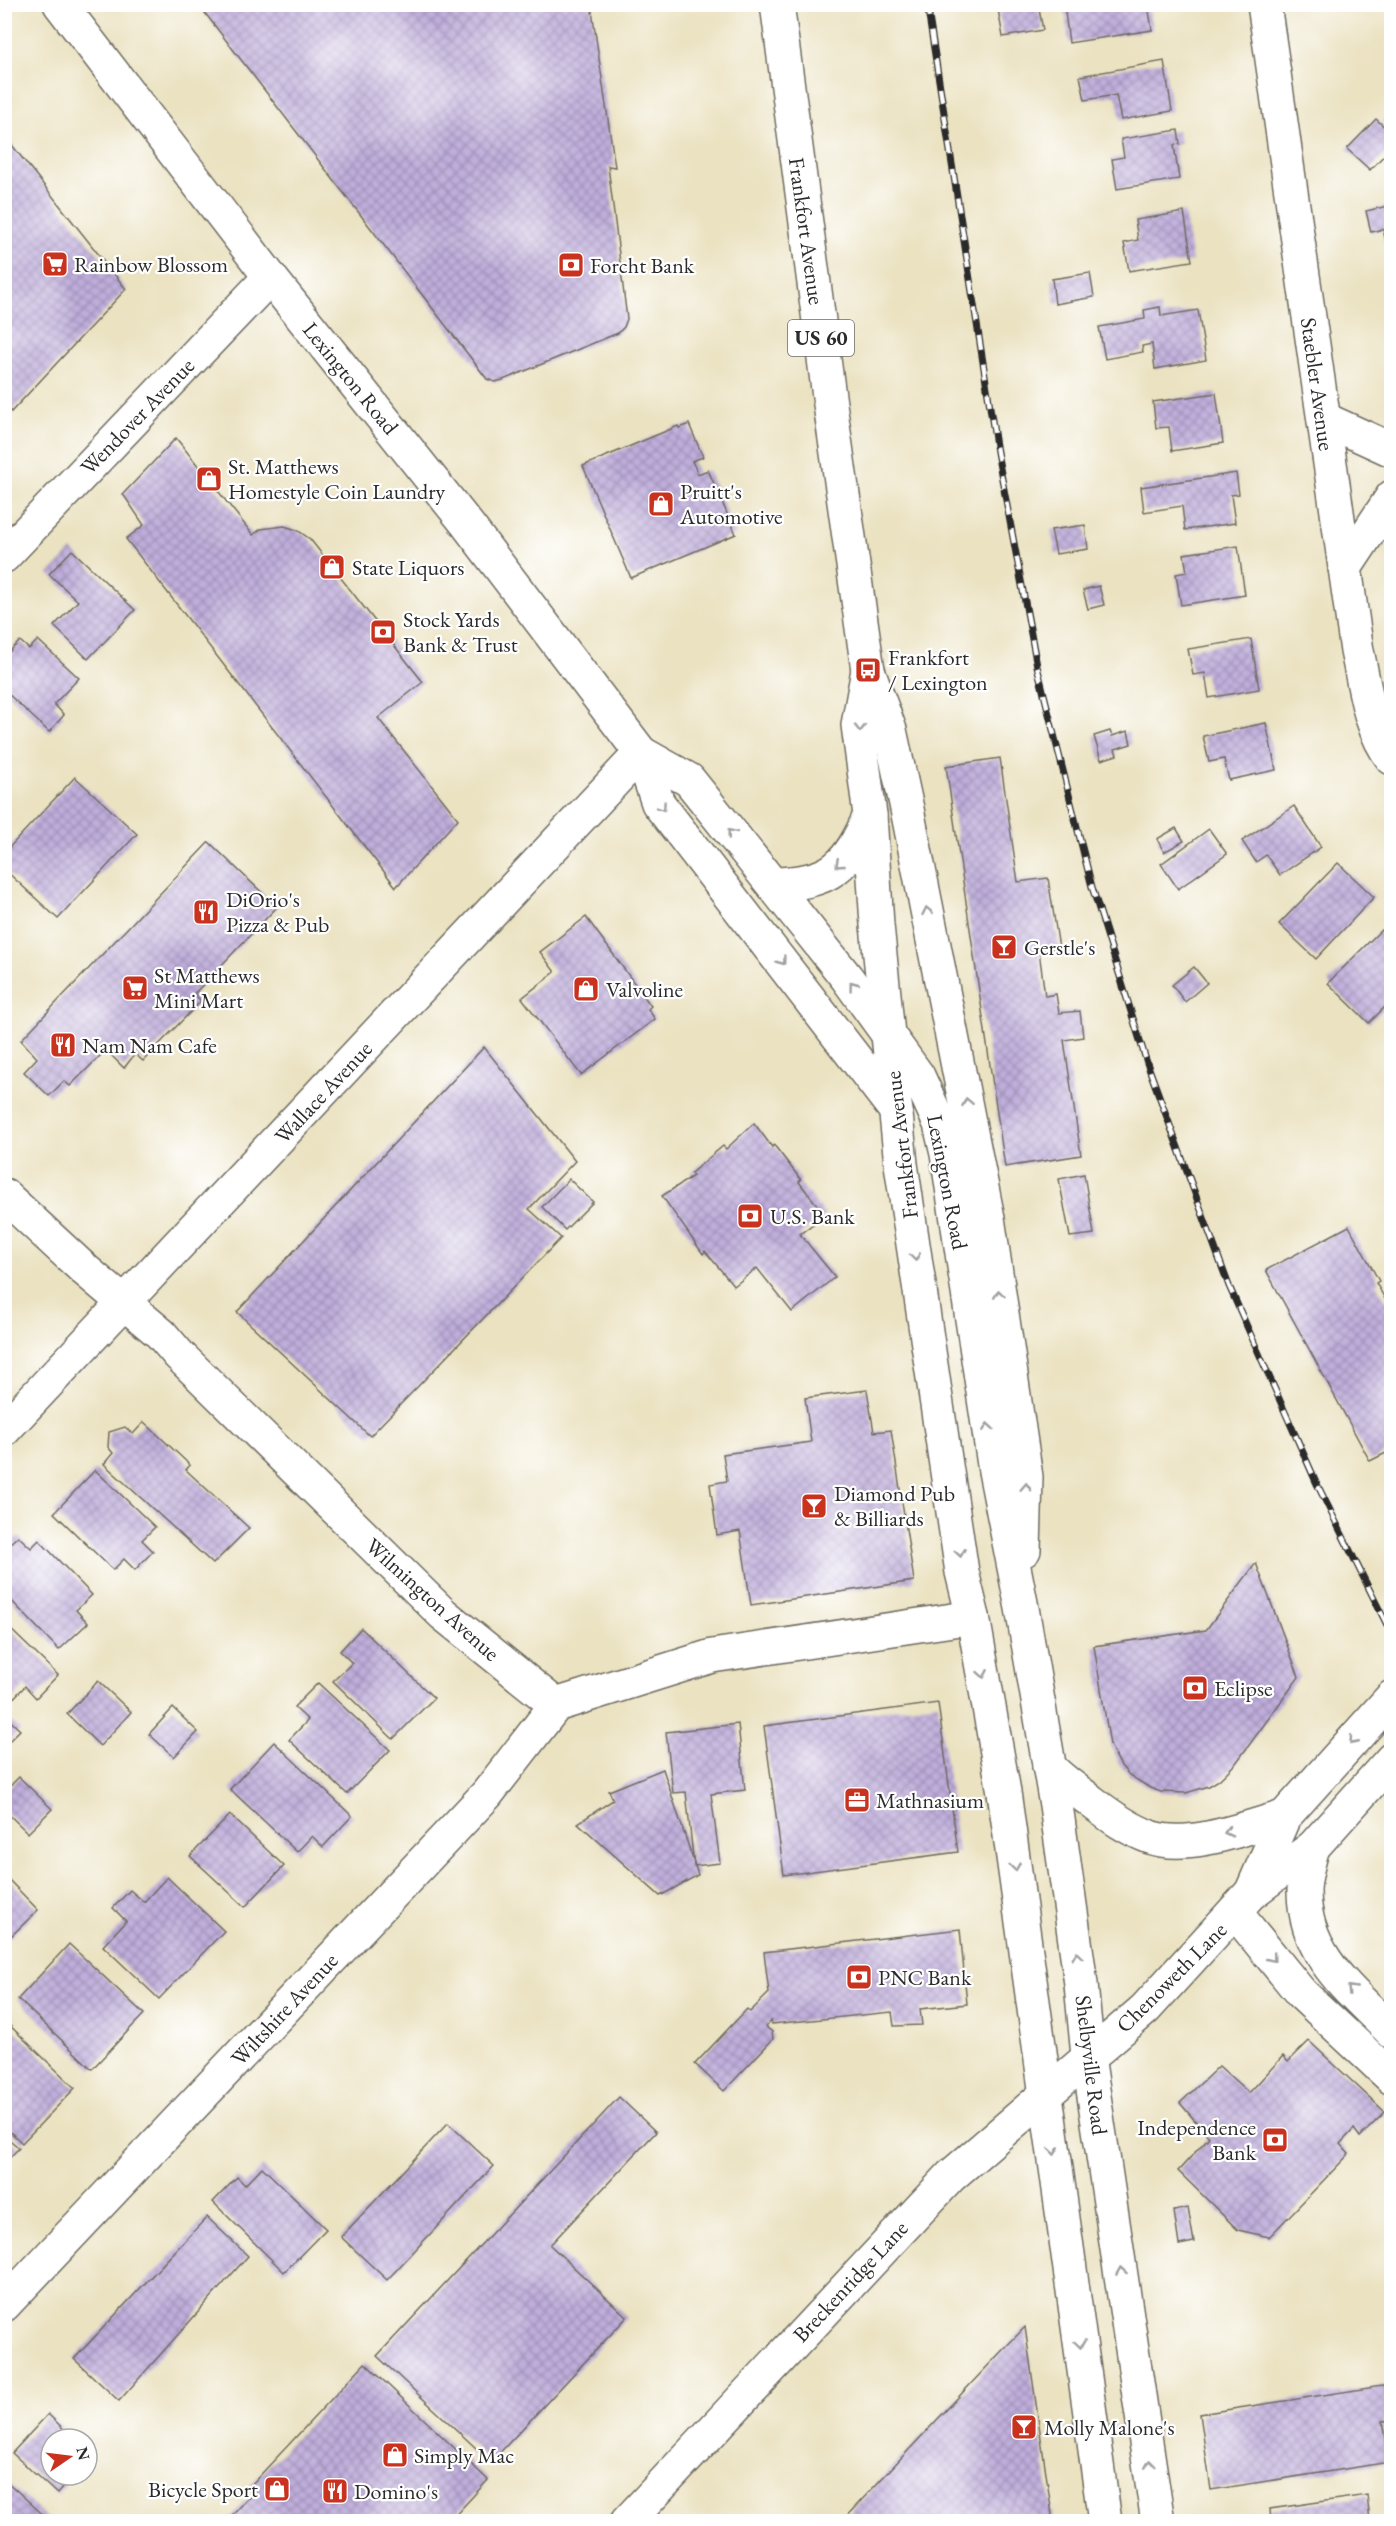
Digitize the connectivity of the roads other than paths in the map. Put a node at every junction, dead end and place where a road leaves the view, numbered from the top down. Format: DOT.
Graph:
graph roads {
  1 [pos="60,4"];
  2 [pos="777,4"];
  3 [pos="1264,4"];
  4 [pos="270,277"];
  5 [pos="1324,419"];
  6 [pos="1392,450"];
  7 [pos="1392,497"];
  8 [pos="4,556"];
  9 [pos="1346,568"];
  10 [pos="868,670"];
  11 [pos="641,753"];
  12 [pos="1392,758"];
  13 [pos="870,815"];
  14 [pos="773,884"];
  15 [pos="888,1032"];
  16 [pos="896,1111"];
  17 [pos="4,1195"];
  18 [pos="125,1302"];
  19 [pos="4,1430"];
  20 [pos="1022,1608"];
  21 [pos="973,1617"];
  22 [pos="1392,1698"];
  23 [pos="556,1705"];
  24 [pos="1392,1759"];
  25 [pos="1049,1767"];
  26 [pos="1284,1817"];
  27 [pos="1313,1847"];
  28 [pos="1243,1903"];
  29 [pos="1392,2032"];
  30 [pos="1088,2056"];
  31 [pos="1392,2078"];
  32 [pos="1046,2093"];
  33 [pos="4,2305"];
  34 [pos="627,2522"];
  35 [pos="1105,2522"];
  36 [pos="1158,2522"];
  1 -- 4 [label="main road, Lexington Road"];
  2 -- 10 [label="main road, Frankfort Avenue / US 60"];
  3 -- 5 [label="main road, Staebler Avenue"];
  4 -- 8 [label="main road, Wendover Avenue"];
  4 -- 11 [label="main road, Lexington Road"];
  5 -- 6 [label="main road"];
  5 -- 9 [label="main road, Staebler Avenue"];
  7 -- 9 [label="main road"];
  9 -- 12 [label="main road, Staebler Avenue"];
  10 -- 13 [label="main road, Frankfort Avenue, one-way"];
  20 -- 10 [label="main road, Frankfort Avenue, one-way"];
  14 -- 11 [label="main road, Lexington Road, one-way"];
  11 -- 16 [label="main road, Lexington Road, one-way"];
  11 -- 18 [label="main road, Wallace Avenue"];
  13 -- 14 [label="main road, one-way"];
  13 -- 15 [label="main road, Frankfort Avenue"];
  15 -- 14 [label="main road, Lexington Road, one-way"];
  15 -- 16 [label="main road, Frankfort Avenue"];
  20 -- 15 [label="main road, Lexington Road, one-way"];
  16 -- 21 [label="main road, Frankfort Avenue, one-way"];
  17 -- 18 [label="main road, Wilmington Avenue"];
  18 -- 19 [label="main road, Wallace Avenue"];
  18 -- 23 [label="main road, Wilmington Avenue"];
  20 -- 25 [label="main road, Shelbyville Road"];
  21 -- 23 [label="main road"];
  21 -- 32 [label="main road, one-way"];
  22 -- 26 [label="main road, Chenoweth Lane, one-way"];
  23 -- 33 [label="main road, Wiltshire Avenue"];
  24 -- 27 [label="main road, Chenoweth Lane"];
  26 -- 25 [label="main road, one-way"];
  30 -- 25 [label="main road, Shelbyville Road, one-way"];
  26 -- 28 [label="main road, Chenoweth Lane"];
  27 -- 28 [label="main road, Chenoweth Lane"];
  29 -- 27 [label="main road, one-way"];
  28 -- 30 [label="main road, Chenoweth Lane"];
  28 -- 31 [label="main road, one-way"];
  30 -- 32 [label="main road, Breckenridge Lane"];
  36 -- 30 [label="main road, Shelbyville Road, one-way"];
  32 -- 34 [label="main road, Breckenridge Lane"];
  32 -- 35 [label="main road, one-way"];
}
